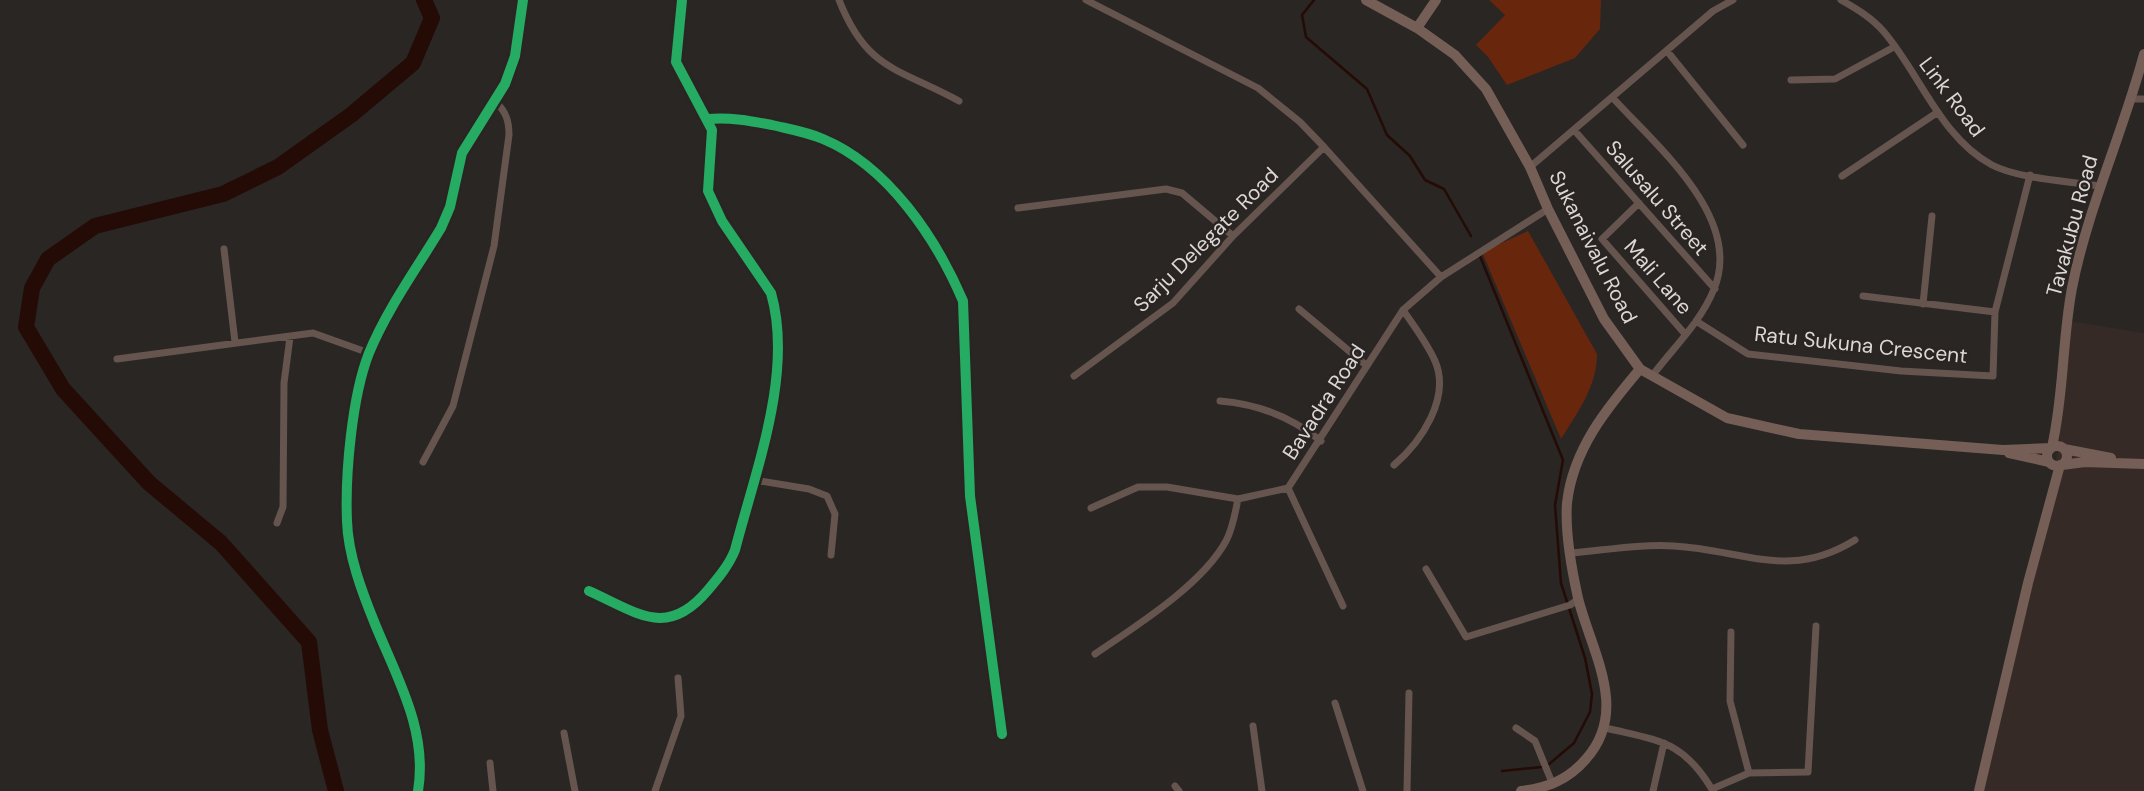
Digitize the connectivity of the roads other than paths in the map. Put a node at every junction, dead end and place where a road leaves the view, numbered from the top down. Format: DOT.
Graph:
graph roads {
  1 [pos="523,0"];
  2 [pos="682,0"];
  3 [pos="839,0"];
  4 [pos="1086,0"];
  5 [pos="1366,0"];
  6 [pos="1436,0"];
  7 [pos="1733,0"];
  8 [pos="1841,0"];
  9 [pos="1417,28"];
  10 [pos="1894,47"];
  11 [pos="1667,51"];
  12 [pos="2144,54"];
  13 [pos="1791,80"];
  14 [pos="1612,97"];
  15 [pos="2138,99"];
  16 [pos="495,101"];
  17 [pos="959,101"];
  18 [pos="1938,112"];
  19 [pos="708,119"];
  20 [pos="1574,130"];
  21 [pos="1743,145"];
  22 [pos="1324,147"];
  23 [pos="1530,167"];
  24 [pos="2030,175"];
  25 [pos="1842,176"];
  26 [pos="2099,186"];
  27 [pos="1639,203"];
  28 [pos="1018,208"];
  29 [pos="1548,209"];
  30 [pos="1932,216"];
  31 [pos="1233,236"];
  32 [pos="224,249"];
  33 [pos="1441,276"];
  34 [pos="1715,289"];
  35 [pos="1863,296"];
  36 [pos="1923,304"];
  37 [pos="1299,309"];
  38 [pos="1404,310"];
  39 [pos="1995,312"];
  40 [pos="1696,321"];
  41 [pos="1685,334"];
  42 [pos="290,337"];
  43 [pos="235,342"];
  44 [pos="369,353"];
  45 [pos="117,359"];
  46 [pos="1367,366"];
  47 [pos="1640,369"];
  48 [pos="1074,376"];
  49 [pos="1652,376"];
  50 [pos="1220,401"];
  51 [pos="1321,441"];
  52 [pos="2057,448"];
  53 [pos="2003,450"];
  54 [pos="423,462"];
  55 [pos="2055,464"];
  56 [pos="2139,464"];
  57 [pos="1394,465"];
  58 [pos="754,480"];
  59 [pos="1288,488"];
  60 [pos="1238,499"];
  61 [pos="1091,508"];
  62 [pos="276,523"];
  63 [pos="1855,540"];
  64 [pos="1572,553"];
  65 [pos="831,555"];
  66 [pos="1426,569"];
  67 [pos="589,592"];
  68 [pos="1574,602"];
  69 [pos="1343,606"];
  70 [pos="1816,626"];
  71 [pos="1731,632"];
  72 [pos="1095,654"];
  73 [pos="678,678"];
  74 [pos="1409,693"];
  75 [pos="1335,703"];
  76 [pos="1253,726"];
  77 [pos="1516,728"];
  78 [pos="1606,728"];
  79 [pos="564,733"];
  80 [pos="1002,734"];
  81 [pos="1664,743"];
  82 [pos="490,763"];
  83 [pos="1749,773"];
  84 [pos="1553,785"];
  85 [pos="1713,790"];
  86 [pos="418,791"];
  87 [pos="493,791"];
  88 [pos="575,791"];
  89 [pos="655,791"];
  90 [pos="1262,791"];
  91 [pos="1363,791"];
  92 [pos="1407,791"];
  93 [pos="1521,791"];
  94 [pos="1653,791"];
  95 [pos="1979,791"];
  1 -- 16 [label="main road"];
  2 -- 19 [label="street"];
  3 -- 17 [label="street"];
  4 -- 22 [label="street"];
  5 -- 9 [label="main road, Sukanaivalu Road"];
  6 -- 9 [label="main road"];
  7 -- 11 [label="street"];
  8 -- 10 [label="street, Link Road"];
  9 -- 23 [label="main road, Sukanaivalu Road"];
  10 -- 13 [label="street"];
  10 -- 18 [label="street, Link Road"];
  11 -- 14 [label="street"];
  11 -- 21 [label="street"];
  12 -- 15 [label="main road, Tavakubu Road"];
  14 -- 20 [label="street"];
  14 -- 34 [label="street"];
  15 -- 26 [label="main road, Tavakubu Road"];
  16 -- 44 [label="main road"];
  16 -- 54 [label="street"];
  18 -- 24 [label="street, Link Road"];
  18 -- 25 [label="street"];
  19 -- 58 [label="street"];
  19 -- 80 [label="street"];
  20 -- 23 [label="street"];
  20 -- 27 [label="street, Salusalu Street"];
  22 -- 31 [label="street, Sarju Delegate Road"];
  22 -- 33 [label="street"];
  23 -- 29 [label="main road, Sukanaivalu Road"];
  24 -- 26 [label="street, Link Road"];
  24 -- 39 [label="street, Ratu Sukuna Crescent"];
  26 -- 52 [label="main road, Tavakubu Road"];
  27 -- 34 [label="street, Salusalu Street"];
  27 -- 41 [label="street, Mali Lane"];
  28 -- 31 [label="street"];
  29 -- 33 [label="street, Bavadra Road"];
  29 -- 47 [label="main road, Sukanaivalu Road"];
  30 -- 36 [label="street"];
  31 -- 48 [label="street, Sarju Delegate Road"];
  32 -- 43 [label="street"];
  33 -- 38 [label="street, Bavadra Road"];
  34 -- 40 [label="street"];
  35 -- 36 [label="street"];
  36 -- 39 [label="street"];
  37 -- 46 [label="street"];
  38 -- 46 [label="street, Bavadra Road"];
  38 -- 57 [label="street"];
  39 -- 40 [label="street, Ratu Sukuna Crescent"];
  40 -- 41 [label="street"];
  41 -- 49 [label="street"];
  42 -- 43 [label="street"];
  42 -- 44 [label="street"];
  42 -- 62 [label="street"];
  43 -- 45 [label="street"];
  44 -- 86 [label="main road"];
  46 -- 51 [label="street, Bavadra Road"];
  47 -- 49 [label="main road, Sukanaivalu Road"];
  47 -- 64 [label="main road"];
  49 -- 53 [label="main road, Sukanaivalu Road"];
  50 -- 51 [label="street"];
  51 -- 59 [label="street, Bavadra Road"];
  52 -- 53 [label="main road, Sukanaivalu Road"];
  52 -- 55 [label="main road"];
  52 -- 55 [label="main road"];
  52 -- 56 [label="main road, Sukanaivalu Road"];
  53 -- 55 [label="main road, Sukanaivalu Road"];
  55 -- 56 [label="main road, Sukanaivalu Road"];
  55 -- 95 [label="main road"];
  58 -- 65 [label="street"];
  58 -- 67 [label="street"];
  59 -- 60 [label="street, Bavadra Road"];
  59 -- 69 [label="street"];
  60 -- 61 [label="street, Bavadra Road"];
  60 -- 72 [label="street"];
  63 -- 64 [label="street"];
  64 -- 68 [label="main road"];
  66 -- 68 [label="street"];
  68 -- 78 [label="main road"];
  70 -- 83 [label="street"];
  71 -- 83 [label="street"];
  73 -- 89 [label="street"];
  74 -- 92 [label="street"];
  75 -- 91 [label="street"];
  76 -- 90 [label="street"];
  77 -- 84 [label="street"];
  78 -- 81 [label="street"];
  78 -- 84 [label="main road"];
  79 -- 88 [label="street"];
  81 -- 85 [label="street"];
  81 -- 94 [label="street"];
  82 -- 87 [label="street"];
  83 -- 85 [label="street"];
  84 -- 93 [label="main road"];
}
